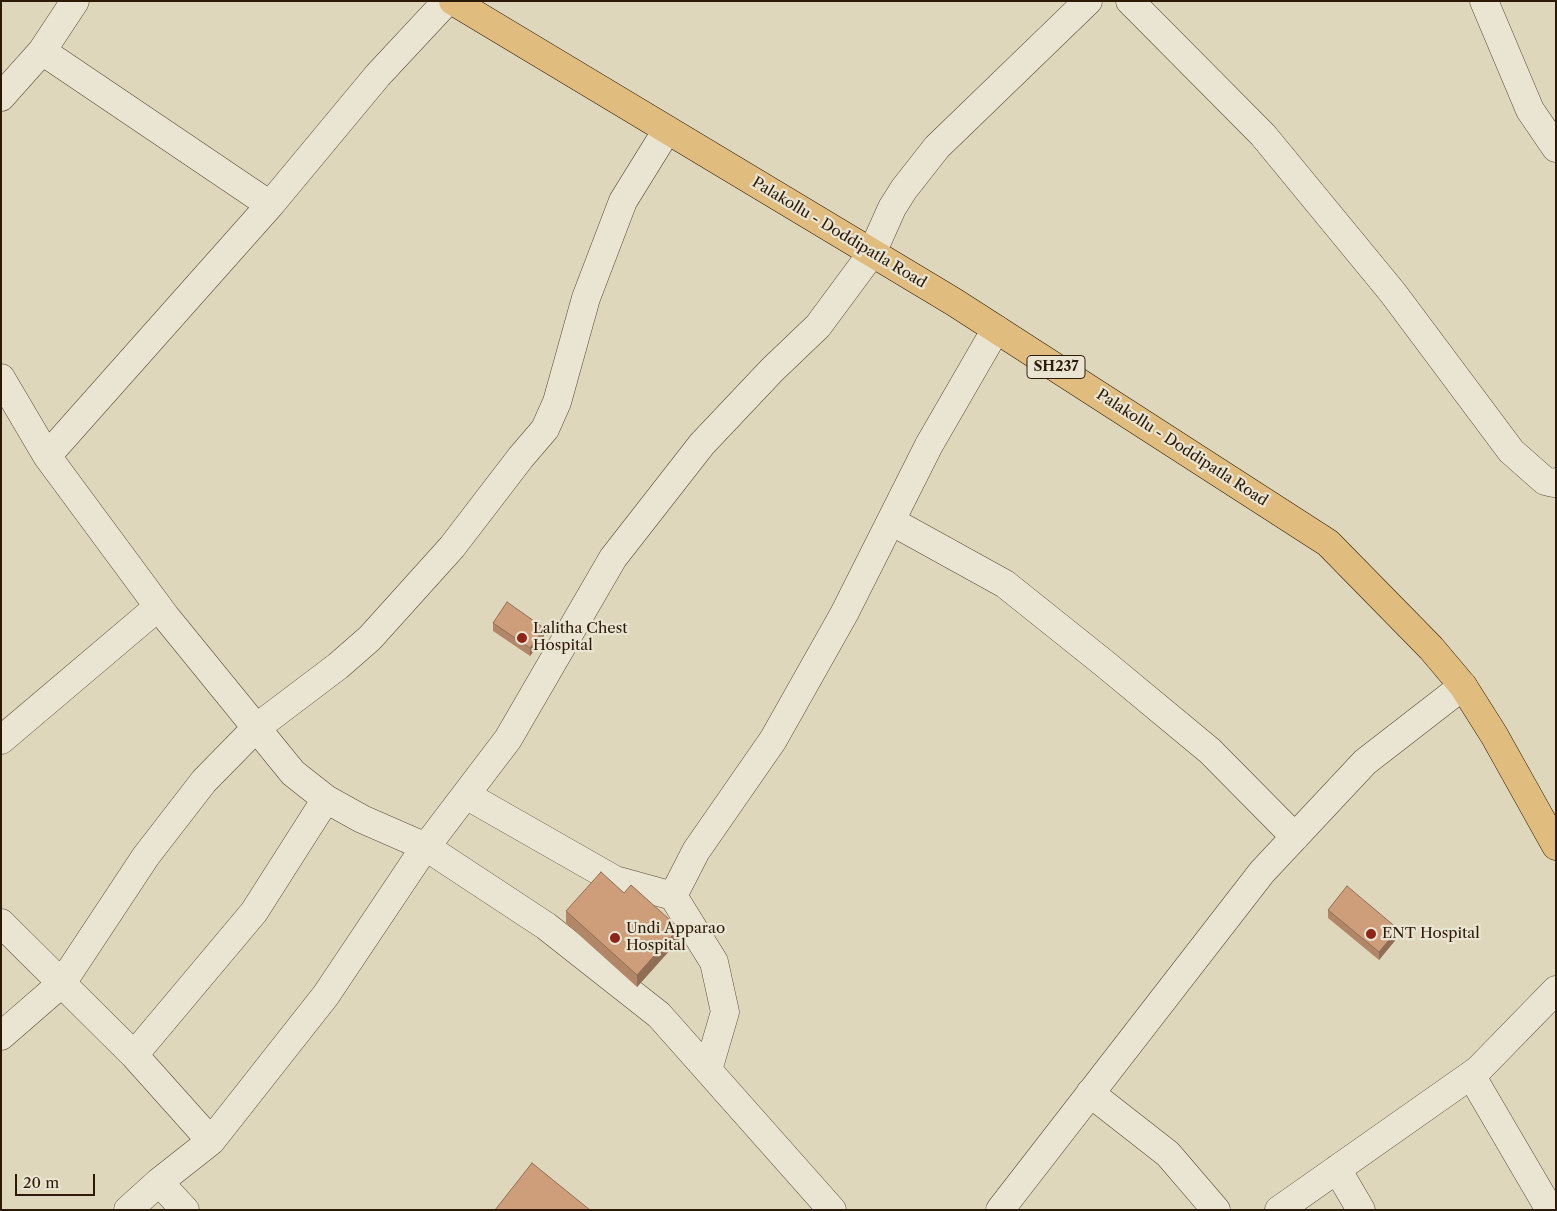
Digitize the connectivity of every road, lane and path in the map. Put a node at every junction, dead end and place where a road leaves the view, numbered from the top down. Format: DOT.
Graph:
graph roads {
  1 [pos="75,1"];
  2 [pos="447,1"];
  3 [pos="452,1"];
  4 [pos="1088,1"];
  5 [pos="1130,1"];
  6 [pos="1484,1"];
  7 [pos="42,51"];
  8 [pos="1,97"];
  9 [pos="667,130"];
  10 [pos="1556,148"];
  11 [pos="270,204"];
  12 [pos="872,253"];
  13 [pos="996,329"];
  14 [pos="1,378"];
  15 [pos="47,456"];
  16 [pos="1555,483"];
  17 [pos="890,521"];
  18 [pos="158,607"];
  19 [pos="1463,686"];
  20 [pos="256,728"];
  21 [pos="1,740"];
  22 [pos="466,795"];
  23 [pos="326,799"];
  24 [pos="1295,837"];
  25 [pos="1556,846"];
  26 [pos="426,847"];
  27 [pos="673,896"];
  28 [pos="1,923"];
  29 [pos="62,983"];
  30 [pos="1556,990"];
  31 [pos="1,1036"];
  32 [pos="134,1055"];
  33 [pos="708,1070"];
  34 [pos="1471,1075"];
  35 [pos="1090,1093"];
  36 [pos="211,1141"];
  37 [pos="1336,1169"];
  38 [pos="159,1182"];
  39 [pos="128,1210"];
  40 [pos="186,1210"];
  41 [pos="832,1210"];
  42 [pos="1000,1210"];
  43 [pos="1216,1210"];
  44 [pos="1279,1210"];
  45 [pos="1361,1210"];
  46 [pos="1550,1210"];
  1 -- 7 [label="street"];
  2 -- 11 [label="street"];
  3 -- 9 [label="main road, Palakollu - Doddipatla Road / SH237"];
  4 -- 12 [label="street"];
  5 -- 16 [label="street"];
  6 -- 10 [label="street"];
  7 -- 8 [label="street"];
  7 -- 11 [label="street"];
  9 -- 12 [label="main road, Palakollu - Doddipatla Road / SH237"];
  9 -- 20 [label="street"];
  11 -- 15 [label="street"];
  12 -- 13 [label="main road, Palakollu - Doddipatla Road / SH237"];
  12 -- 22 [label="street"];
  13 -- 17 [label="street"];
  13 -- 19 [label="main road, Palakollu - Doddipatla Road / SH237"];
  14 -- 15 [label="street"];
  15 -- 18 [label="street"];
  17 -- 24 [label="street"];
  17 -- 27 [label="street"];
  18 -- 20 [label="street"];
  18 -- 21 [label="street"];
  19 -- 24 [label="street"];
  19 -- 25 [label="main road, Palakollu - Doddipatla Road / SH237"];
  20 -- 23 [label="street"];
  20 -- 29 [label="street"];
  22 -- 26 [label="street"];
  22 -- 27 [label="street"];
  23 -- 26 [label="street"];
  23 -- 32 [label="street"];
  24 -- 35 [label="street"];
  26 -- 33 [label="street"];
  26 -- 36 [label="street"];
  27 -- 33 [label="street"];
  28 -- 29 [label="street"];
  29 -- 31 [label="street"];
  29 -- 32 [label="street"];
  30 -- 34 [label="street"];
  32 -- 36 [label="street"];
  33 -- 41 [label="street"];
  34 -- 37 [label="street"];
  34 -- 46 [label="street"];
  35 -- 42 [label="street"];
  35 -- 43 [label="street"];
  36 -- 38 [label="street"];
  37 -- 44 [label="street"];
  37 -- 45 [label="street"];
  38 -- 39 [label="street"];
  38 -- 40 [label="street"];
}
